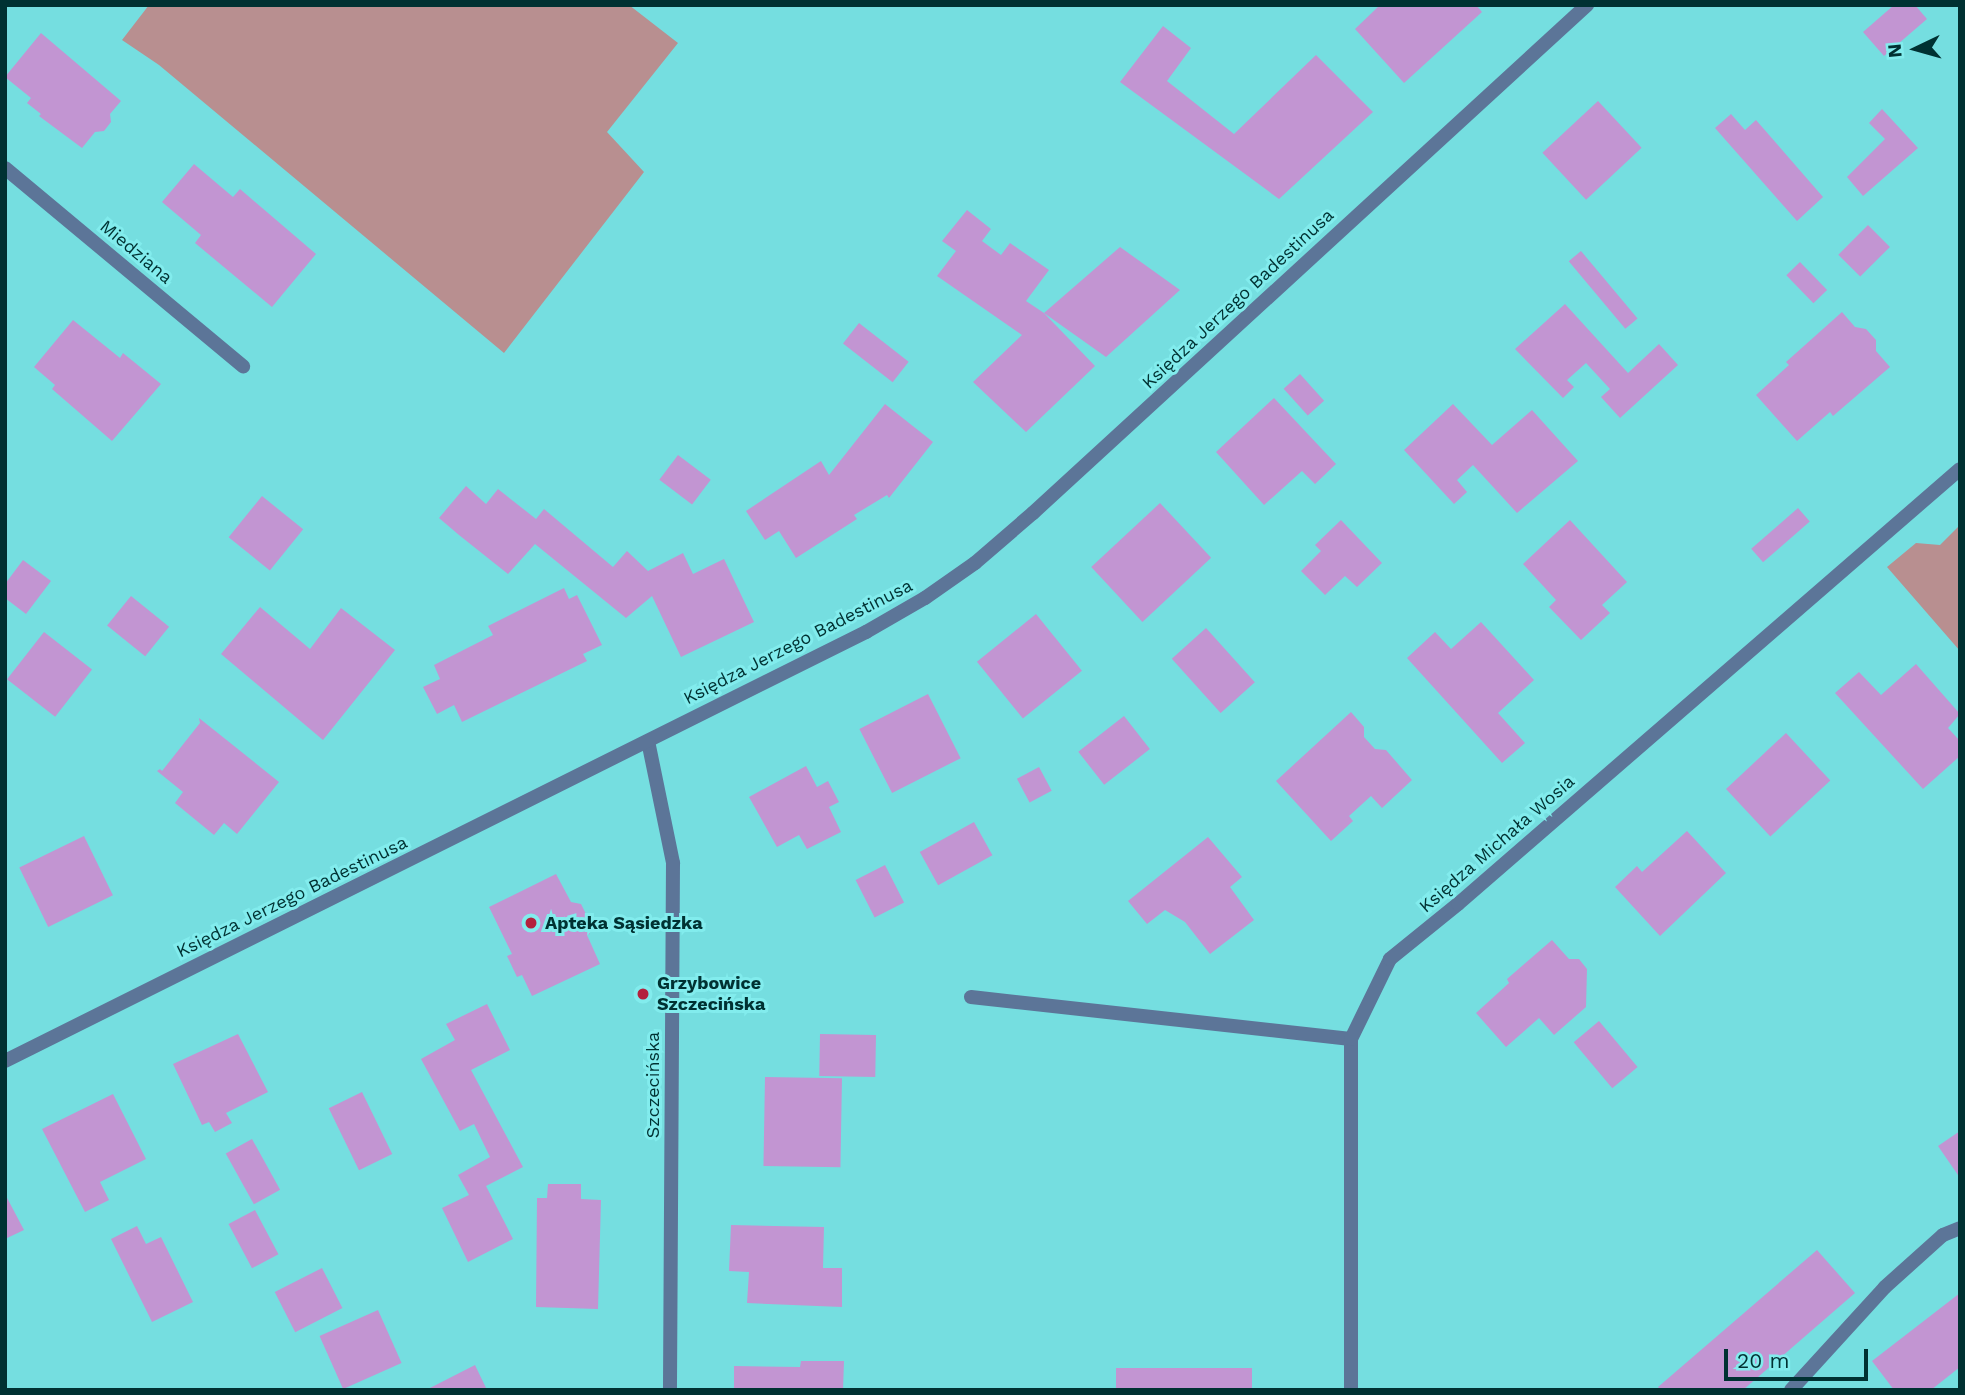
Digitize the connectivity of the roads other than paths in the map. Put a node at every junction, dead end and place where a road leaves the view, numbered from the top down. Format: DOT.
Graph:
graph roads {
  1 [pos="1587,5"];
  2 [pos="5,168"];
  3 [pos="243,366"];
  4 [pos="1960,469"];
  5 [pos="648,741"];
  6 [pos="971,996"];
  7 [pos="1351,1039"];
  8 [pos="5,1061"];
  9 [pos="1960,1228"];
  10 [pos="670,1390"];
  11 [pos="1351,1390"];
  12 [pos="1791,1390"];
  1 -- 5 [label="street, Księdza Jerzego Badestinusa"];
  2 -- 3 [label="street, Miedziana"];
  4 -- 7 [label="street, Księdza Michała Wosia"];
  5 -- 8 [label="street, Księdza Jerzego Badestinusa"];
  5 -- 10 [label="street, Szczecińska"];
  6 -- 7 [label="street"];
  7 -- 11 [label="street, Księdza Michała Wosia"];
  9 -- 12 [label="street"];
}
